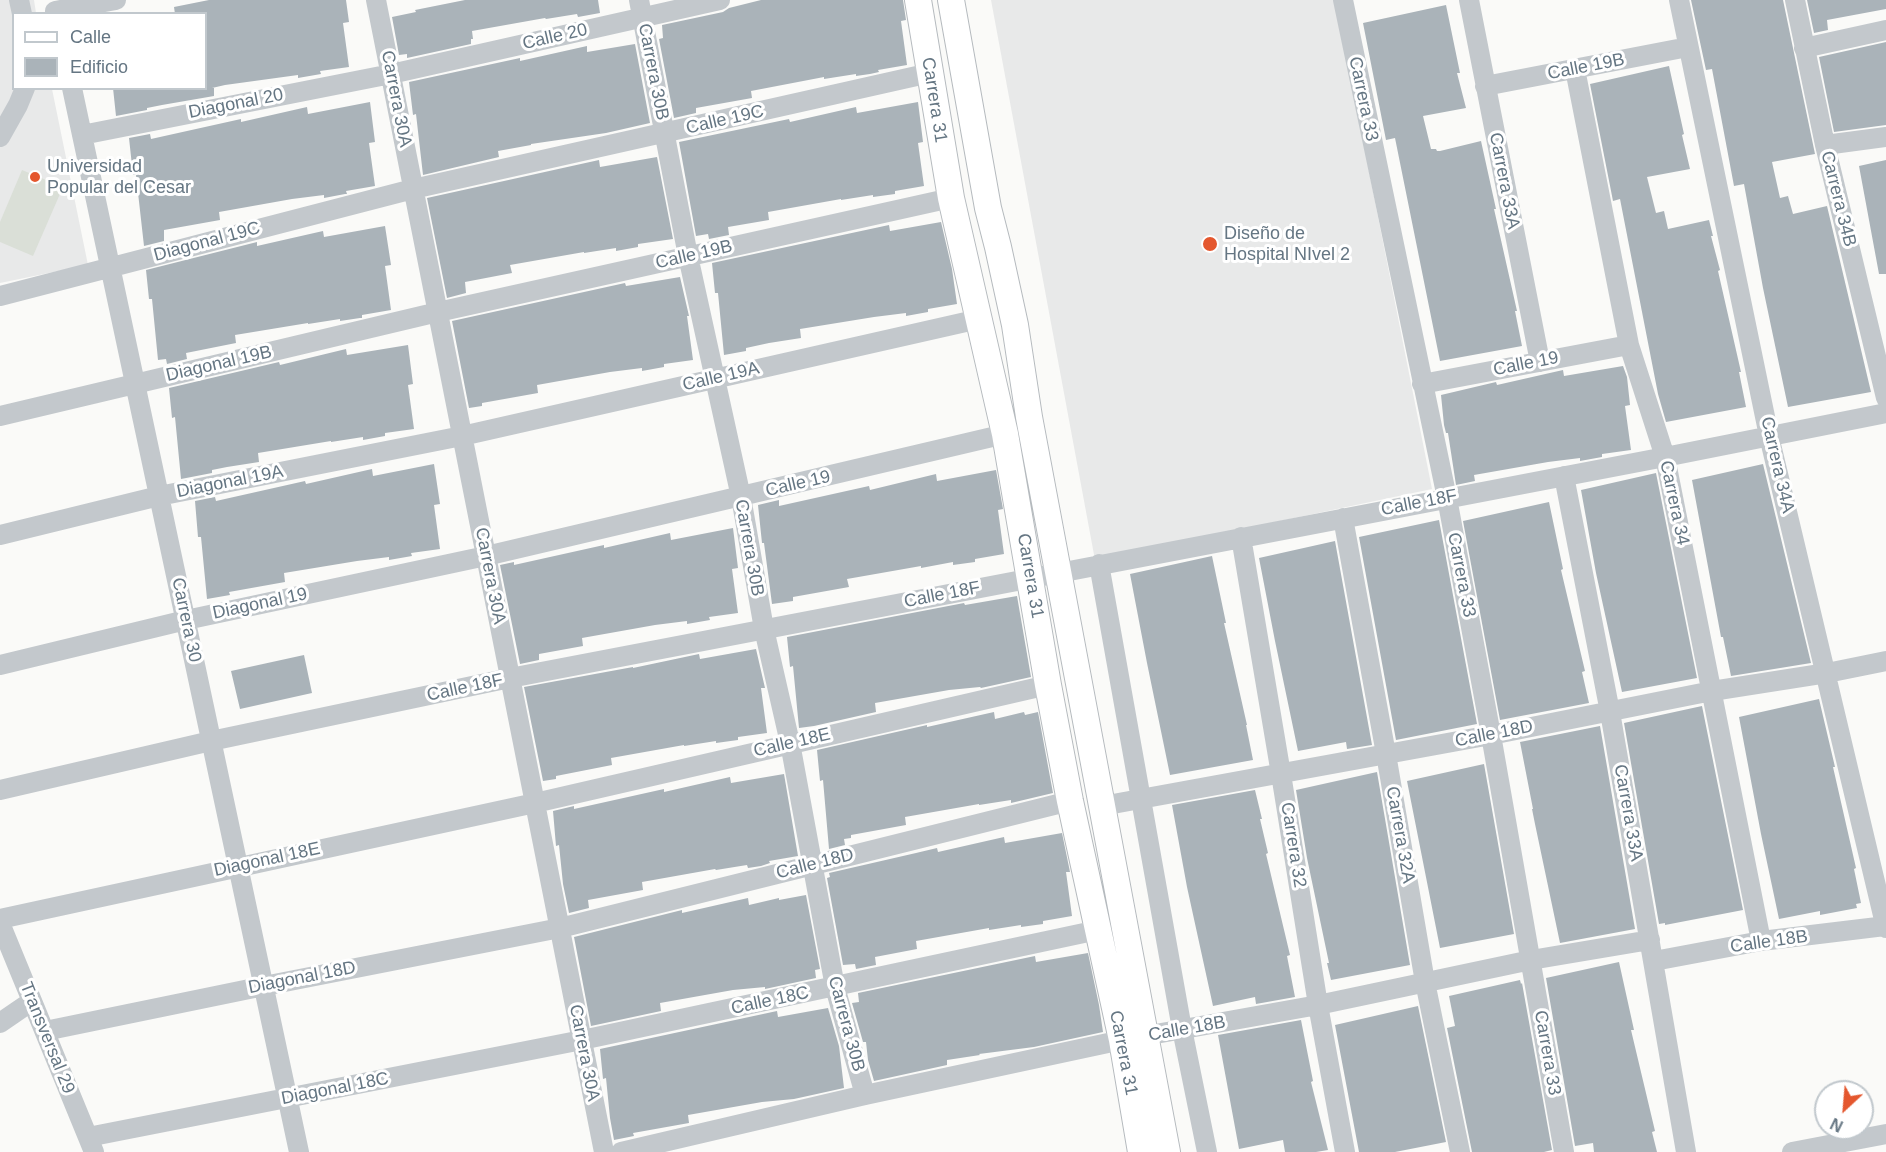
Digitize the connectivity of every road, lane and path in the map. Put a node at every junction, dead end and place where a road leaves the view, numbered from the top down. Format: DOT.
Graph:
graph roads {
  1 [pos="116,0"];
  2 [pos="376,0"];
  3 [pos="720,0"];
  4 [pos="918,0"];
  5 [pos="951,0"];
  6 [pos="1343,0"];
  7 [pos="1469,0"];
  8 [pos="1679,0"];
  9 [pos="1795,0"];
  10 [pos="55,8"];
  11 [pos="641,9"];
  12 [pos="1886,30"];
  13 [pos="1688,46"];
  14 [pos="1804,48"];
  15 [pos="1575,69"];
  16 [pos="391,74"];
  17 [pos="930,74"];
  18 [pos="1485,86"];
  19 [pos="24,90"];
  20 [pos="72,90"];
  21 [pos="666,133"];
  22 [pos="82,135"];
  23 [pos="0,137"];
  24 [pos="1886,137"];
  25 [pos="1825,146"];
  26 [pos="413,189"];
  27 [pos="951,198"];
  28 [pos="688,256"];
  29 [pos="110,267"];
  30 [pos="0,296"];
  31 [pos="438,312"];
  32 [pos="979,319"];
  33 [pos="1629,345"];
  34 [pos="1540,362"];
  35 [pos="715,379"];
  36 [pos="135,384"];
  37 [pos="1422,384"];
  38 [pos="1886,398"];
  39 [pos="1886,413"];
  40 [pos="0,416"];
  41 [pos="1005,434"];
  42 [pos="462,436"];
  43 [pos="1769,436"];
  44 [pos="1665,457"];
  45 [pos="1564,476"];
  46 [pos="159,496"];
  47 [pos="741,498"];
  48 [pos="1447,498"];
  49 [pos="1343,518"];
  50 [pos="0,535"];
  51 [pos="1241,537"];
  52 [pos="486,556"];
  53 [pos="1099,564"];
  54 [pos="1058,573"];
  55 [pos="1030,578"];
  56 [pos="186,620"];
  57 [pos="764,629"];
  58 [pos="1886,661"];
  59 [pos="0,665"];
  60 [pos="1827,673"];
  61 [pos="510,678"];
  62 [pos="1048,685"];
  63 [pos="1712,690"];
  64 [pos="1611,712"];
  65 [pos="1491,735"];
  66 [pos="212,741"];
  67 [pos="790,743"];
  68 [pos="1386,754"];
  69 [pos="1281,774"];
  70 [pos="0,790"];
  71 [pos="1142,799"];
  72 [pos="1070,801"];
  73 [pos="535,803"];
  74 [pos="1102,806"];
  75 [pos="813,865"];
  76 [pos="238,866"];
  77 [pos="0,921"];
  78 [pos="1886,927"];
  79 [pos="560,928"];
  80 [pos="1098,930"];
  81 [pos="1650,940"];
  82 [pos="1761,941"];
  83 [pos="1531,960"];
  84 [pos="1654,962"];
  85 [pos="1425,982"];
  86 [pos="264,986"];
  87 [pos="835,987"];
  88 [pos="32,1001"];
  89 [pos="1318,1005"];
  90 [pos="0,1023"];
  91 [pos="1182,1029"];
  92 [pos="45,1031"];
  93 [pos="1133,1038"];
  94 [pos="582,1041"];
  95 [pos="865,1095"];
  96 [pos="288,1098"];
  97 [pos="1886,1134"];
  98 [pos="91,1144"];
  99 [pos="299,1152"];
  100 [pos="604,1152"];
  101 [pos="621,1152"];
  102 [pos="1141,1152"];
  103 [pos="1167,1152"];
  104 [pos="1207,1152"];
  105 [pos="1345,1152"];
  106 [pos="1460,1152"];
  107 [pos="1564,1152"];
  108 [pos="1686,1152"];
  109 [pos="1796,1152"];
  1 -- 10 [label="street"];
  2 -- 16 [label="street, Carrera 30A"];
  3 -- 11 [label="street, Calle 20"];
  4 -- 17 [label="main road, Carrera 31"];
  5 -- 54 [label="main road, Carrera 31"];
  6 -- 37 [label="street, Carrera 33"];
  7 -- 18 [label="street, Carrera 33A"];
  8 -- 13 [label="street, Carrera 34A"];
  9 -- 14 [label="street, Carrera 34B"];
  11 -- 16 [label="street, Calle 20"];
  11 -- 21 [label="street, Carrera 30B"];
  12 -- 14 [label="street"];
  13 -- 15 [label="street, Calle 19B"];
  13 -- 43 [label="street, Carrera 34A"];
  14 -- 25 [label="street, Carrera 34B"];
  15 -- 18 [label="street, Calle 19B"];
  15 -- 33 [label="street, Carrera 34"];
  16 -- 22 [label="street, Diagonal 20"];
  16 -- 26 [label="street, Carrera 30A"];
  17 -- 21 [label="street, Calle 19C"];
  17 -- 27 [label="main road, Carrera 31"];
  18 -- 34 [label="street, Carrera 33A"];
  19 -- 23 [label="street"];
  20 -- 22 [label="street, Carrera 30"];
  21 -- 26 [label="street, Calle 19C"];
  21 -- 28 [label="street, Carrera 30B"];
  22 -- 29 [label="street, Carrera 30"];
  24 -- 25 [label="street"];
  25 -- 38 [label="street, Carrera 34B"];
  26 -- 29 [label="street, Diagonal 19C"];
  26 -- 31 [label="street, Carrera 30A"];
  27 -- 28 [label="street, Calle 19B"];
  27 -- 32 [label="main road, Carrera 31"];
  28 -- 31 [label="street, Calle 19B"];
  28 -- 35 [label="street, Carrera 30B"];
  29 -- 30 [label="street, Diagonal 19C"];
  29 -- 36 [label="street, Carrera 30"];
  31 -- 36 [label="street, Diagonal 19B"];
  31 -- 42 [label="street, Carrera 30A"];
  32 -- 35 [label="street, Calle 19A"];
  32 -- 41 [label="main road, Carrera 31"];
  33 -- 34 [label="street, Calle 19"];
  33 -- 44 [label="street, Carrera 34"];
  34 -- 37 [label="street, Calle 19"];
  35 -- 42 [label="street, Calle 19A"];
  35 -- 47 [label="street, Carrera 30B"];
  36 -- 40 [label="street, Diagonal 19B"];
  36 -- 46 [label="street, Carrera 30"];
  37 -- 48 [label="street, Carrera 33"];
  39 -- 43 [label="street, Calle 18F"];
  41 -- 47 [label="street, Calle 19"];
  41 -- 55 [label="main road, Carrera 31"];
  42 -- 46 [label="street, Diagonal 19A"];
  42 -- 52 [label="street, Carrera 30A"];
  43 -- 44 [label="street, Calle 18F"];
  43 -- 60 [label="street, Carrera 34A"];
  44 -- 45 [label="street, Calle 18F"];
  44 -- 63 [label="street, Carrera 34"];
  45 -- 48 [label="street, Calle 18F"];
  45 -- 64 [label="street, Carrera 33A"];
  46 -- 50 [label="street, Diagonal 19A"];
  46 -- 56 [label="street, Carrera 30"];
  47 -- 52 [label="street, Calle 19"];
  47 -- 57 [label="street, Carrera 30B"];
  48 -- 49 [label="street, Calle 18F"];
  48 -- 65 [label="street, Carrera 33"];
  49 -- 51 [label="street, Calle 18F"];
  49 -- 68 [label="street, Carrera 32A"];
  51 -- 53 [label="street, Calle 18F"];
  51 -- 69 [label="street, Carrera 32"];
  52 -- 56 [label="street, Diagonal 19"];
  52 -- 61 [label="street, Carrera 30A"];
  53 -- 54 [label="street, Calle 18F"];
  53 -- 71 [label="street"];
  54 -- 55 [label="street, Calle 18F"];
  54 -- 74 [label="main road, Carrera 31"];
  55 -- 57 [label="street, Calle 18F"];
  55 -- 62 [label="main road, Carrera 31"];
  56 -- 59 [label="street, Diagonal 19"];
  56 -- 66 [label="street, Carrera 30"];
  57 -- 61 [label="street, Calle 18F"];
  57 -- 67 [label="street, Carrera 30B"];
  58 -- 60 [label="street, Calle 18D"];
  60 -- 63 [label="street, Calle 18D"];
  60 -- 78 [label="street, Carrera 34A"];
  61 -- 66 [label="street, Calle 18F"];
  61 -- 73 [label="street, Carrera 30A"];
  62 -- 67 [label="street, Calle 18E"];
  62 -- 72 [label="main road, Carrera 31"];
  63 -- 64 [label="street, Calle 18D"];
  63 -- 82 [label="street, Carrera 34"];
  64 -- 65 [label="street, Calle 18D"];
  64 -- 81 [label="street, Carrera 33A"];
  65 -- 68 [label="street, Calle 18D"];
  65 -- 83 [label="street, Carrera 33"];
  66 -- 70 [label="street, Calle 18F"];
  66 -- 76 [label="street, Carrera 30"];
  67 -- 73 [label="street, Calle 18E"];
  67 -- 75 [label="street, Carrera 30B"];
  68 -- 69 [label="street, Calle 18D"];
  68 -- 85 [label="street, Carrera 32A"];
  69 -- 71 [label="street, Calle 18D"];
  69 -- 89 [label="street, Carrera 32"];
  71 -- 74 [label="street, Calle 18D"];
  71 -- 91 [label="street"];
  72 -- 75 [label="street, Calle 18D"];
  72 -- 80 [label="main road, Carrera 31"];
  73 -- 76 [label="street, Diagonal 18E"];
  73 -- 79 [label="street, Carrera 30A"];
  74 -- 93 [label="main road, Carrera 31"];
  75 -- 79 [label="street, Calle 18D"];
  75 -- 87 [label="street, Carrera 30B"];
  76 -- 77 [label="street, Diagonal 18E"];
  76 -- 86 [label="street, Carrera 30"];
  77 -- 88 [label="street, Transversal 29"];
  78 -- 82 [label="street, Calle 18B"];
  79 -- 86 [label="street, Diagonal 18D"];
  79 -- 94 [label="street, Carrera 30A"];
  80 -- 87 [label="street, Calle 18C"];
  80 -- 93 [label="main road, Carrera 31"];
  81 -- 83 [label="street, Calle 18B"];
  81 -- 84 [label="street, Carrera 33A"];
  82 -- 84 [label="street, Calle 18B"];
  83 -- 85 [label="street, Calle 18B"];
  83 -- 107 [label="street, Carrera 33"];
  84 -- 108 [label="street, Carrera 33A"];
  85 -- 89 [label="street, Calle 18B"];
  85 -- 106 [label="street, Carrera 32A"];
  86 -- 92 [label="street, Diagonal 18D"];
  86 -- 96 [label="street, Carrera 30"];
  87 -- 94 [label="street, Calle 18C"];
  87 -- 95 [label="street, Carrera 30B"];
  88 -- 90 [label="street"];
  88 -- 92 [label="street, Transversal 29"];
  89 -- 91 [label="street, Calle 18B"];
  89 -- 105 [label="street, Carrera 32"];
  91 -- 93 [label="street, Calle 18B"];
  91 -- 104 [label="street"];
  92 -- 98 [label="street, Transversal 29"];
  93 -- 95 [label="street, Calle 18B"];
  93 -- 102 [label="main road, Carrera 31"];
  93 -- 103 [label="main road, Carrera 31"];
  94 -- 96 [label="street, Diagonal 18C"];
  94 -- 100 [label="street, Carrera 30A"];
  95 -- 101 [label="street, Calle 18B"];
  96 -- 98 [label="street, Diagonal 18C"];
  96 -- 99 [label="street, Carrera 30"];
  97 -- 109 [label="street"];
}
